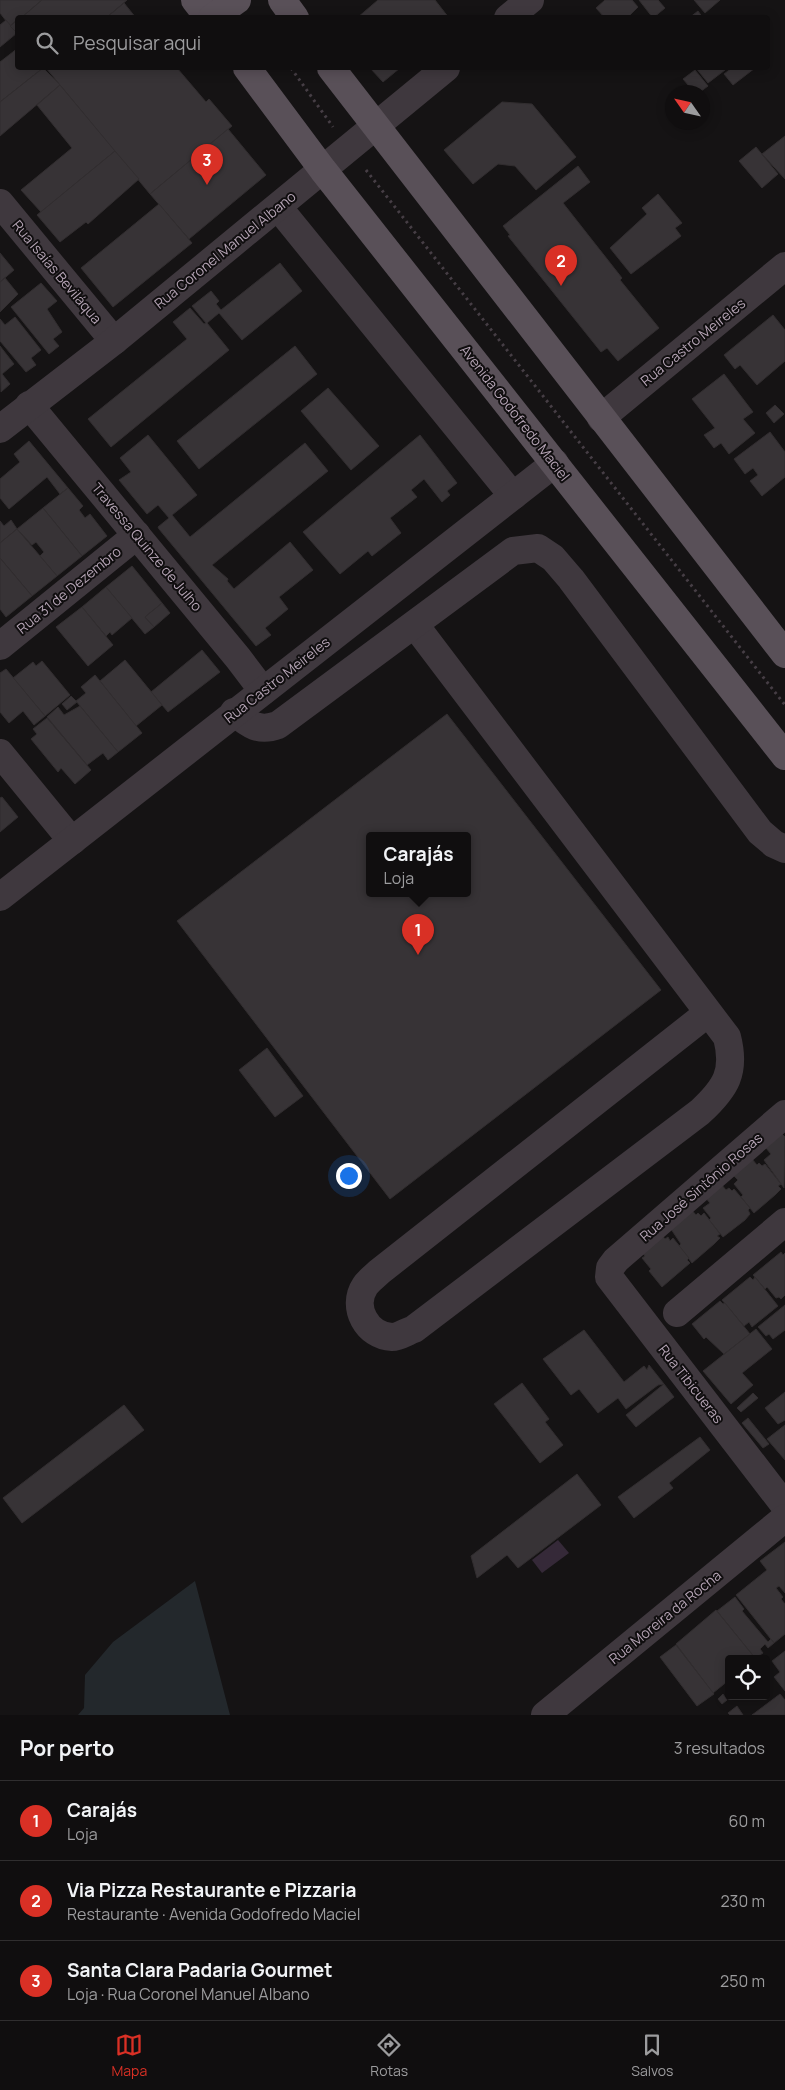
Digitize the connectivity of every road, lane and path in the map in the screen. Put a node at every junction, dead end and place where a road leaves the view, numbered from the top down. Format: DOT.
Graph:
graph roads {
  1 [pos="195,0"];
  2 [pos="237,0"];
  3 [pos="282,0"];
  4 [pos="530,0"];
  5 [pos="208,15"];
  6 [pos="215,15"];
  7 [pos="292,15"];
  8 [pos="512,15"];
  9 [pos="248,70"];
  10 [pos="292,70"];
  11 [pos="332,70"];
  12 [pos="444,70"];
  13 [pos="374,126"];
  14 [pos="348,147"];
  15 [pos="323,170"];
  16 [pos="0,203"];
  17 [pos="278,207"];
  18 [pos="785,266"];
  19 [pos="114,341"];
  20 [pos="29,406"];
  21 [pos="601,418"];
  22 [pos="0,429"];
  23 [pos="555,463"];
  24 [pos="513,496"];
  25 [pos="137,535"];
  26 [pos="415,624"];
  27 [pos="0,646"];
  28 [pos="785,654"];
  29 [pos="263,691"];
  30 [pos="785,705"];
  31 [pos="234,712"];
  32 [pos="783,748"];
  33 [pos="0,753"];
  34 [pos="72,841"];
  35 [pos="785,849"];
  36 [pos="0,897"];
  37 [pos="708,1013"];
  38 [pos="785,1114"];
  39 [pos="785,1222"];
  40 [pos="616,1260"];
  41 [pos="677,1313"];
  42 [pos="785,1506"];
  43 [pos="785,1518"];
  44 [pos="545,1715"];
  1 -- 5 [label="main road"];
  2 -- 6 [label="main road"];
  3 -- 7 [label="main road"];
  4 -- 8 [label="street"];
  9 -- 15 [label="main road, Avenida Godofredo Maciel"];
  10 -- 14 [label="path"];
  11 -- 13 [label="main road"];
  12 -- 13 [label="street, Rua Coronel Manuel Albano"];
  13 -- 14 [label="street, Rua Coronel Manuel Albano"];
  13 -- 21 [label="main road"];
  14 -- 15 [label="street, Rua Coronel Manuel Albano"];
  14 -- 30 [label="path"];
  15 -- 17 [label="street, Rua Coronel Manuel Albano"];
  15 -- 23 [label="main road, Avenida Godofredo Maciel"];
  16 -- 19 [label="street, Rua Isaías Beviláqua"];
  17 -- 19 [label="street, Rua Coronel Manuel Albano"];
  17 -- 24 [label="street"];
  18 -- 21 [label="street, Rua Castro Meireles"];
  19 -- 20 [label="street, Rua Coronel Manuel Albano"];
  20 -- 22 [label="street, Rua Coronel Manuel Albano"];
  20 -- 25 [label="street, Travessa Quinze de Julho"];
  21 -- 28 [label="main road"];
  23 -- 24 [label="street, Rua Castro Meireles"];
  23 -- 32 [label="main road, Avenida Godofredo Maciel"];
  24 -- 29 [label="street, Rua Castro Meireles"];
  25 -- 27 [label="street, Rua 31 de Dezembro"];
  25 -- 29 [label="street, Travessa Quinze de Julho"];
  26 -- 31 [label="street"];
  26 -- 35 [label="street"];
  26 -- 37 [label="street"];
  29 -- 31 [label="street, Rua Castro Meireles"];
  31 -- 34 [label="street, Rua Castro Meireles"];
  33 -- 34 [label="street"];
  34 -- 36 [label="street, Rua Castro Meireles"];
  37 -- 37 [label="street"];
  38 -- 40 [label="street, Rua José Sintônio Rosas"];
  39 -- 41 [label="street"];
  40 -- 42 [label="street, Rua Tibicueras"];
  43 -- 44 [label="street, Rua Moreira da Rocha"];
}
